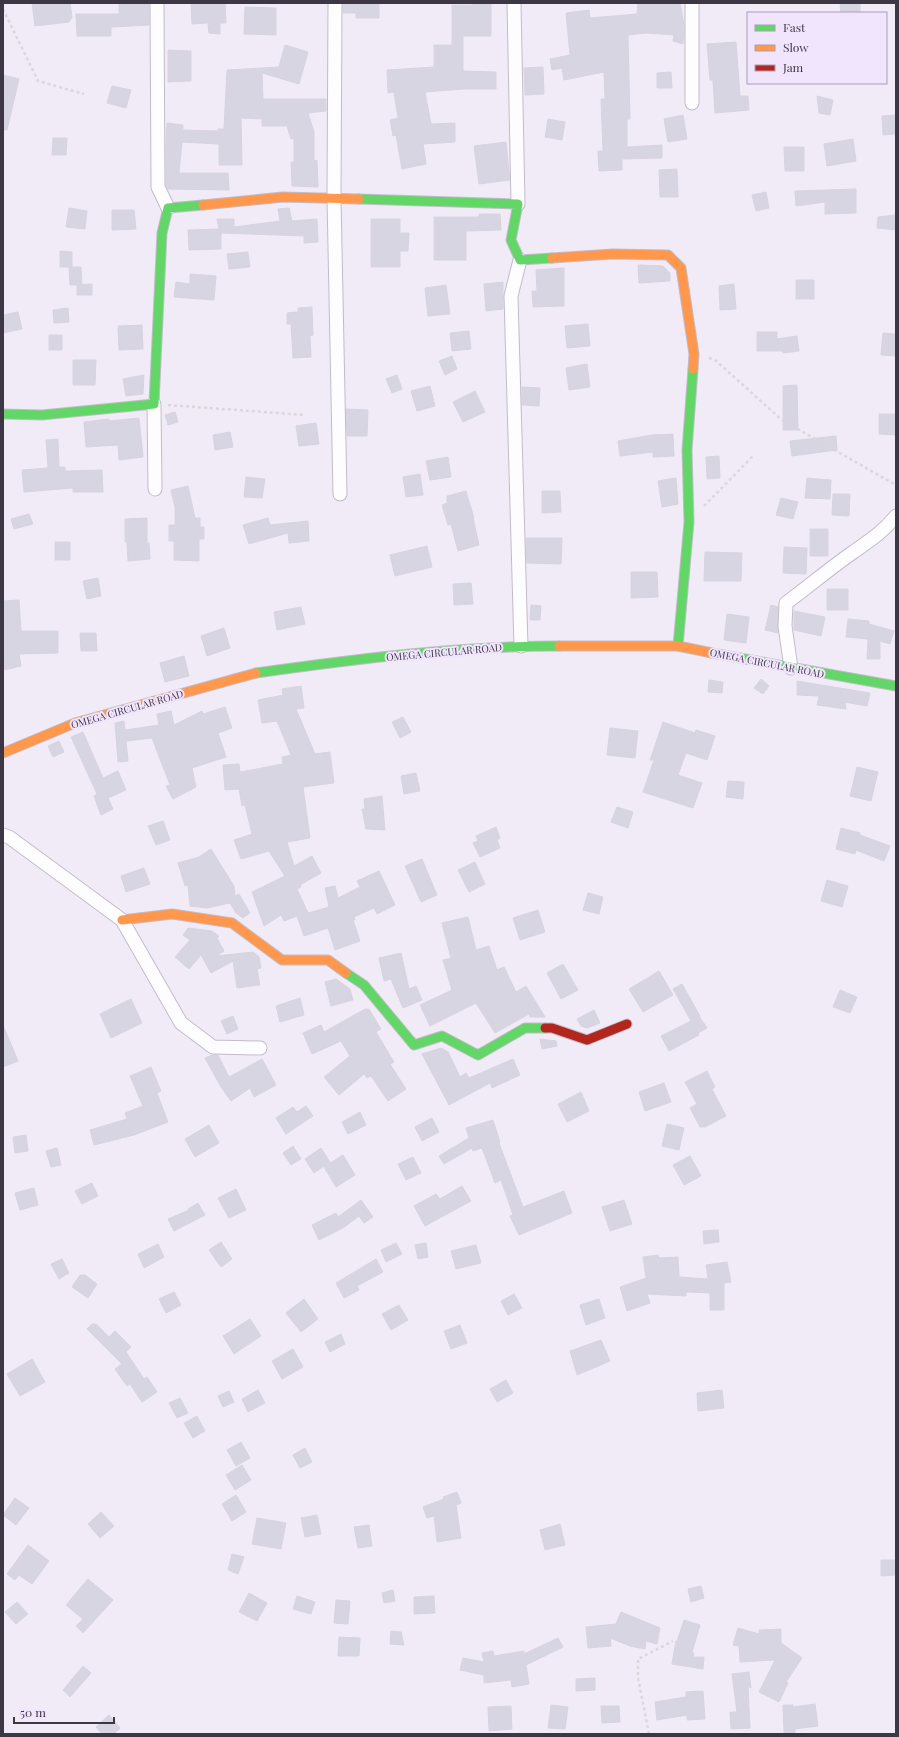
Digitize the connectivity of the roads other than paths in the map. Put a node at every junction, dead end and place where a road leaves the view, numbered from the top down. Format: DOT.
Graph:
graph roads {
  1 [pos="157,3"];
  2 [pos="335,3"];
  3 [pos="514,3"];
  4 [pos="692,3"];
  5 [pos="692,103"];
  6 [pos="334,198"];
  7 [pos="518,204"];
  8 [pos="168,208"];
  9 [pos="520,260"];
  10 [pos="154,404"];
  11 [pos="3,414"];
  12 [pos="155,489"];
  13 [pos="340,494"];
  14 [pos="896,516"];
  15 [pos="521,646"];
  16 [pos="678,646"];
  17 [pos="791,668"];
  18 [pos="896,686"];
  19 [pos="3,753"];
  20 [pos="3,835"];
  21 [pos="122,920"];
  22 [pos="627,1024"];
  23 [pos="260,1048"];
  1 -- 8 [label="street"];
  2 -- 6 [label="street"];
  3 -- 7 [label="street"];
  4 -- 5 [label="street"];
  6 -- 7 [label="street"];
  6 -- 8 [label="street"];
  6 -- 13 [label="street"];
  7 -- 9 [label="street"];
  8 -- 10 [label="street"];
  9 -- 15 [label="street"];
  9 -- 16 [label="street"];
  10 -- 11 [label="street"];
  10 -- 12 [label="street"];
  14 -- 17 [label="street"];
  15 -- 16 [label="street, OMEGA CIRCULAR ROAD"];
  15 -- 19 [label="street, OMEGA CIRCULAR ROAD"];
  16 -- 17 [label="street, OMEGA CIRCULAR ROAD"];
  17 -- 18 [label="street, OMEGA CIRCULAR ROAD"];
  20 -- 21 [label="street"];
  21 -- 22 [label="street"];
  21 -- 23 [label="street"];
}
